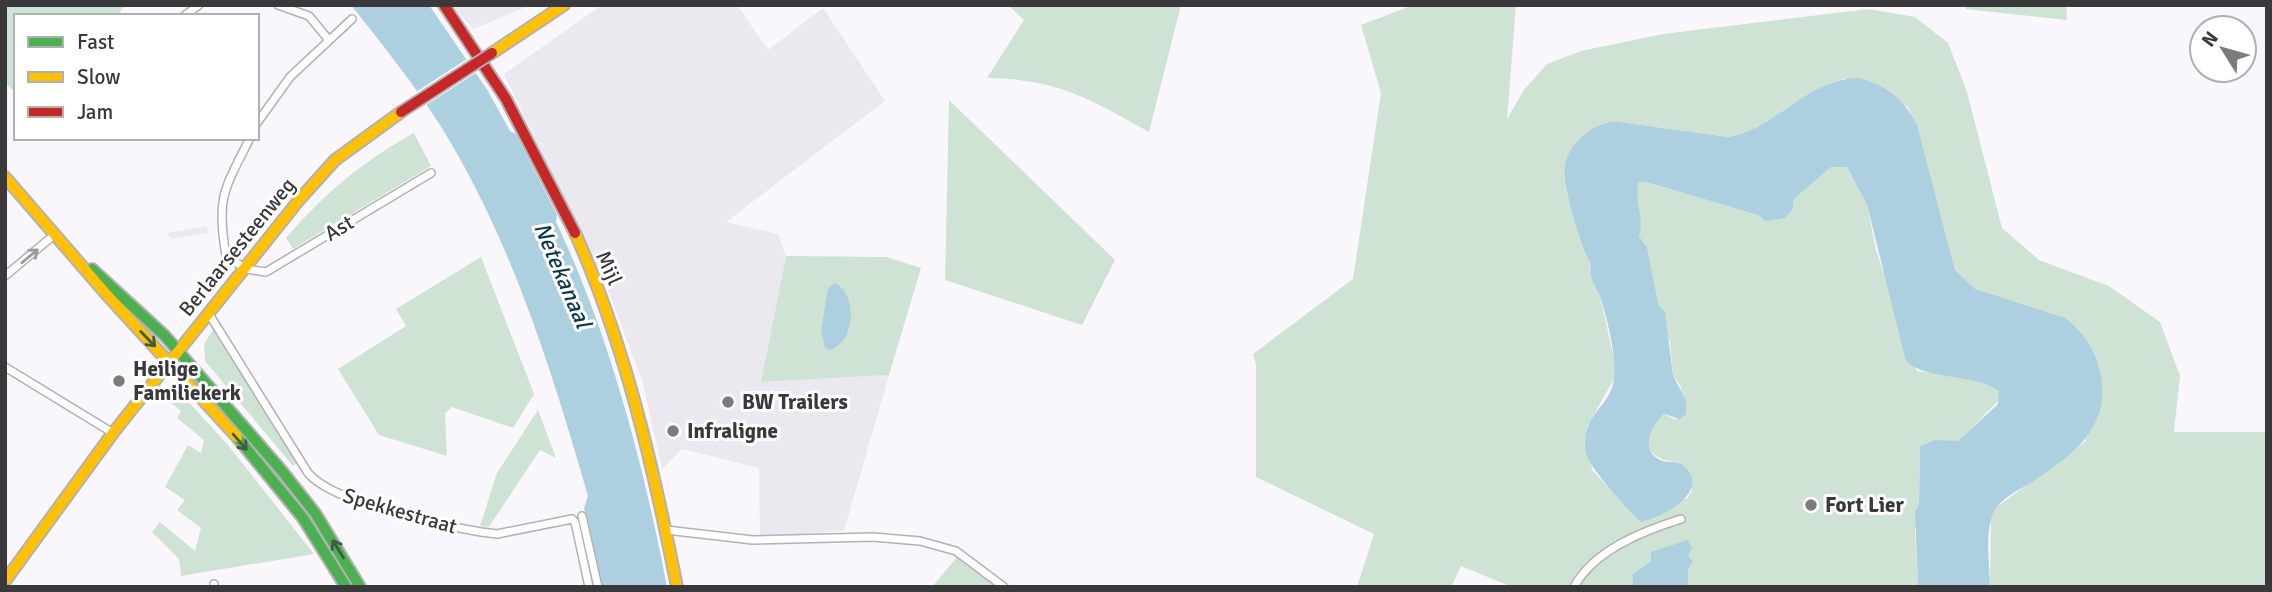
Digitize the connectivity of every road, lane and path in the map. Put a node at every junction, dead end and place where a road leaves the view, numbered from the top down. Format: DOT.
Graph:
graph roads {
  1 [pos="278,5"];
  2 [pos="443,5"];
  3 [pos="565,5"];
  4 [pos="352,19"];
  5 [pos="328,39"];
  6 [pos="259,120"];
  7 [pos="249,140"];
  8 [pos="431,173"];
  9 [pos="5,177"];
  10 [pos="54,235"];
  11 [pos="66,248"];
  12 [pos="246,269"];
  13 [pos="5,276"];
  14 [pos="209,314"];
  15 [pos="179,352"];
  16 [pos="171,363"];
  17 [pos="5,368"];
  18 [pos="113,433"];
  19 [pos="582,516"];
  20 [pos="1681,519"];
  21 [pos="666,530"];
  22 [pos="5,582"];
  23 [pos="346,587"];
  24 [pos="360,587"];
  25 [pos="589,587"];
  26 [pos="598,587"];
  27 [pos="677,587"];
  28 [pos="1004,587"];
  29 [pos="1574,587"];
  1 -- 5 [label="street"];
  2 -- 21 [label="street, Mijl"];
  3 -- 12 [label="street, Berlaarsesteenweg, bridge"];
  4 -- 5 [label="street"];
  5 -- 6 [label="street"];
  7 -- 12 [label="street"];
  8 -- 12 [label="street, Ast"];
  9 -- 10 [label="street"];
  10 -- 11 [label="street"];
  13 -- 10 [label="street, one-way"];
  11 -- 15 [label="street"];
  11 -- 16 [label="street, one-way"];
  12 -- 14 [label="street, Berlaarsesteenweg"];
  14 -- 15 [label="street, Berlaarsesteenweg"];
  14 -- 25 [label="street, Spekkestraat"];
  15 -- 16 [label="street, Berlaarsesteenweg"];
  24 -- 15 [label="street, one-way"];
  16 -- 18 [label="street, Berlaarsesteenweg"];
  16 -- 23 [label="street, one-way"];
  17 -- 18 [label="street"];
  18 -- 22 [label="street, Berlaarsesteenweg"];
  19 -- 26 [label="street"];
  20 -- 29 [label="street"];
  21 -- 27 [label="street, Mijl"];
  21 -- 28 [label="street"];
}
